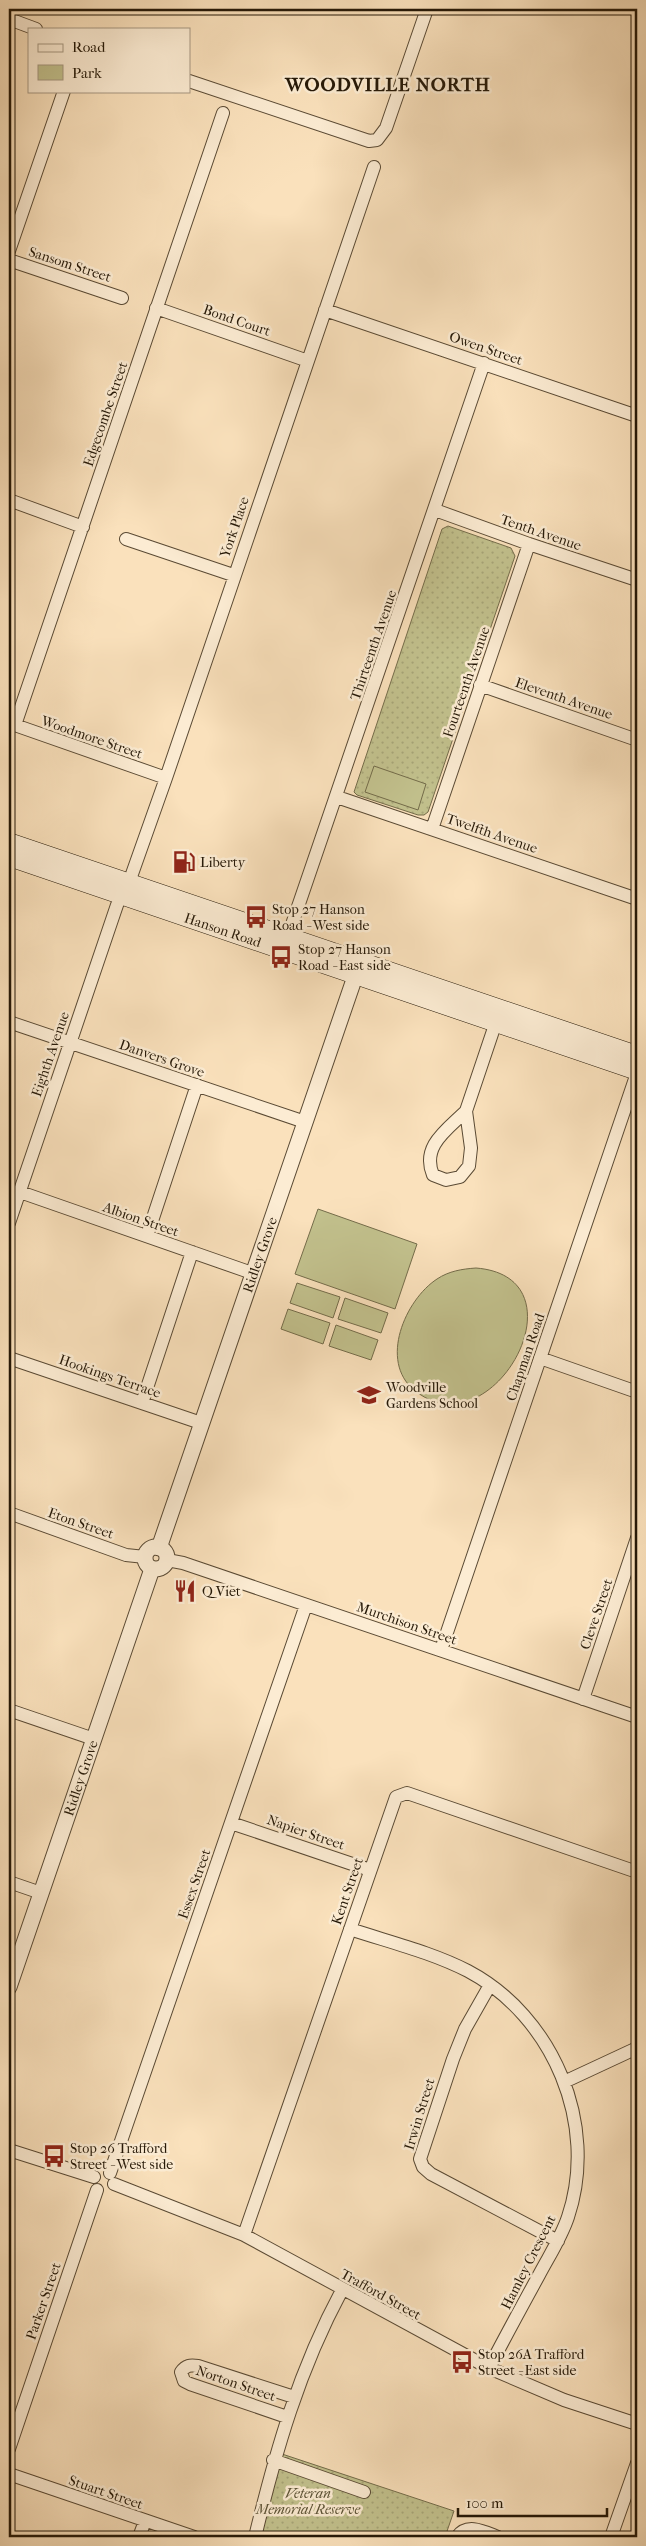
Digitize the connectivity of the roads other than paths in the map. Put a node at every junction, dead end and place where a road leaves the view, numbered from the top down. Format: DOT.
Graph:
graph roads {
  1 [pos="427,9"];
  2 [pos="9,20"];
  3 [pos="33,28"];
  4 [pos="190,81"];
  5 [pos="64,92"];
  6 [pos="224,113"];
  7 [pos="374,167"];
  8 [pos="9,251"];
  9 [pos="9,260"];
  10 [pos="122,298"];
  11 [pos="156,308"];
  12 [pos="325,310"];
  13 [pos="308,361"];
  14 [pos="484,363"];
  15 [pos="637,416"];
  16 [pos="9,500"];
  17 [pos="435,510"];
  18 [pos="83,526"];
  19 [pos="126,539"];
  20 [pos="529,544"];
  21 [pos="233,575"];
  22 [pos="637,580"];
  23 [pos="480,686"];
  24 [pos="12,724"];
  25 [pos="637,740"];
  26 [pos="166,778"];
  27 [pos="337,797"];
  28 [pos="432,829"];
  29 [pos="9,842"];
  30 [pos="9,857"];
  31 [pos="125,889"];
  32 [pos="637,899"];
  33 [pos="288,936"];
  34 [pos="276,948"];
  35 [pos="358,968"];
  36 [pos="498,1016"];
  37 [pos="9,1022"];
  38 [pos="70,1042"];
  39 [pos="637,1056"];
  40 [pos="637,1072"];
  41 [pos="197,1086"];
  42 [pos="466,1111"];
  43 [pos="305,1122"];
  44 [pos="20,1192"];
  45 [pos="9,1223"];
  46 [pos="147,1236"];
  47 [pos="192,1252"];
  48 [pos="252,1273"];
  49 [pos="9,1358"];
  50 [pos="540,1358"];
  51 [pos="637,1392"];
  52 [pos="142,1402"];
  53 [pos="201,1423"];
  54 [pos="9,1513"];
  55 [pos="637,1538"];
  56 [pos="163,1554"];
  57 [pos="148,1563"];
  58 [pos="306,1605"];
  59 [pos="440,1650"];
  60 [pos="583,1699"];
  61 [pos="9,1710"];
  62 [pos="637,1717"];
  63 [pos="94,1739"];
  64 [pos="231,1823"];
  65 [pos="370,1870"];
  66 [pos="637,1872"];
  67 [pos="9,1882"];
  68 [pos="41,1893"];
  69 [pos="350,1929"];
  70 [pos="490,1985"];
  71 [pos="9,1987"];
  72 [pos="637,2048"];
  73 [pos="564,2082"];
  74 [pos="9,2150"];
  75 [pos="94,2177"];
  76 [pos="112,2178"];
  77 [pos="97,2190"];
  78 [pos="244,2236"];
  79 [pos="558,2241"];
  80 [pos="342,2290"];
  81 [pos="489,2368"];
  82 [pos="294,2396"];
  83 [pos="287,2417"];
  84 [pos="637,2424"];
  85 [pos="637,2433"];
  86 [pos="9,2449"];
  87 [pos="273,2460"];
  88 [pos="637,2463"];
  89 [pos="9,2474"];
  90 [pos="364,2492"];
  91 [pos="145,2521"];
  92 [pos="459,2535"];
  93 [pos="139,2537"];
  94 [pos="194,2537"];
  95 [pos="255,2537"];
  96 [pos="498,2537"];
  97 [pos="611,2537"];
  1 -- 4 [label="street"];
  2 -- 3 [label="street"];
  5 -- 8 [label="street"];
  6 -- 11 [label="street, Edgecombe Street"];
  7 -- 12 [label="street, York Place"];
  9 -- 10 [label="street, Sansom Street"];
  11 -- 13 [label="street, Bond Court"];
  11 -- 18 [label="street, Edgecombe Street"];
  12 -- 13 [label="street, York Place"];
  12 -- 14 [label="street, Owen Street"];
  13 -- 21 [label="street, York Place"];
  14 -- 15 [label="street, Owen Street"];
  14 -- 17 [label="street, Thirteenth Avenue"];
  16 -- 18 [label="street"];
  17 -- 20 [label="street, Tenth Avenue"];
  17 -- 27 [label="street, Thirteenth Avenue"];
  18 -- 24 [label="street, Edgecombe Street"];
  19 -- 21 [label="street"];
  20 -- 22 [label="street, Tenth Avenue"];
  20 -- 23 [label="street, Fourteenth Avenue"];
  21 -- 26 [label="street, York Place"];
  23 -- 25 [label="street, Eleventh Avenue"];
  23 -- 28 [label="street, Fourteenth Avenue"];
  24 -- 26 [label="street, Woodmore Street"];
  26 -- 31 [label="street, York Place"];
  27 -- 28 [label="street, Twelfth Avenue"];
  27 -- 33 [label="street, Thirteenth Avenue"];
  28 -- 32 [label="street, Twelfth Avenue"];
  29 -- 31 [label="main road, Hanson Road"];
  30 -- 31 [label="main road, Hanson Road"];
  31 -- 33 [label="main road, Hanson Road"];
  31 -- 34 [label="main road, Hanson Road"];
  31 -- 38 [label="street, Eighth Avenue"];
  33 -- 34 [label="main road"];
  33 -- 35 [label="main road, Hanson Road"];
  34 -- 35 [label="main road, Hanson Road"];
  35 -- 36 [label="main road, Hanson Road"];
  35 -- 43 [label="street, Ridley Grove"];
  36 -- 39 [label="main road, Hanson Road"];
  36 -- 40 [label="main road, Hanson Road"];
  36 -- 42 [label="street"];
  37 -- 38 [label="street, Danvers Grove"];
  38 -- 41 [label="street, Danvers Grove"];
  38 -- 44 [label="street, Eighth Avenue"];
  40 -- 50 [label="street, Chapman Road"];
  41 -- 43 [label="street, Danvers Grove"];
  41 -- 46 [label="street"];
  42 -- 42 [label="street"];
  43 -- 48 [label="street, Ridley Grove"];
  44 -- 45 [label="street, Eighth Avenue"];
  44 -- 46 [label="street, Albion Street"];
  46 -- 47 [label="street, Albion Street"];
  47 -- 48 [label="street, Albion Street"];
  47 -- 52 [label="street"];
  48 -- 53 [label="street, Ridley Grove"];
  49 -- 52 [label="street, Hookings Terrace"];
  50 -- 51 [label="street"];
  50 -- 59 [label="street, Chapman Road"];
  52 -- 53 [label="street, Hookings Terrace"];
  53 -- 56 [label="street, Ridley Grove"];
  54 -- 57 [label="street, Eton Street"];
  55 -- 60 [label="street, Cleve Street"];
  56 -- 57 [label="street"];
  56 -- 57 [label="street"];
  56 -- 58 [label="street, Murchison Street"];
  57 -- 63 [label="street, Ridley Grove"];
  58 -- 59 [label="street, Murchison Street"];
  58 -- 64 [label="street, Essex Street"];
  59 -- 60 [label="street, Murchison Street"];
  60 -- 62 [label="street, Murchison Street"];
  61 -- 63 [label="street"];
  63 -- 68 [label="street, Ridley Grove"];
  64 -- 65 [label="street, Napier Street"];
  64 -- 76 [label="street, Essex Street"];
  65 -- 66 [label="street, Kent Street"];
  65 -- 69 [label="street, Kent Street"];
  67 -- 68 [label="street"];
  68 -- 71 [label="street, Ridley Grove"];
  69 -- 70 [label="street, Hamley Crescent"];
  69 -- 78 [label="street, Kent Street"];
  70 -- 73 [label="street, Hamley Crescent"];
  70 -- 79 [label="street, Irwin Street"];
  72 -- 73 [label="street"];
  73 -- 79 [label="street, Hamley Crescent"];
  74 -- 75 [label="street"];
  75 -- 76 [label="street"];
  75 -- 77 [label="street"];
  76 -- 77 [label="street"];
  76 -- 78 [label="street, Trafford Street"];
  77 -- 86 [label="street, Parker Street"];
  78 -- 80 [label="street, Trafford Street"];
  79 -- 81 [label="street, Hamley Crescent"];
  80 -- 81 [label="street, Trafford Street"];
  80 -- 82 [label="street, Norton Street"];
  81 -- 84 [label="street, Trafford Street"];
  82 -- 83 [label="street, Norton Street"];
  82 -- 83 [label="street, Norton Street"];
  83 -- 87 [label="street, Norton Street"];
  84 -- 85 [label="street"];
  87 -- 90 [label="street"];
  87 -- 95 [label="street, Norton Street"];
  88 -- 97 [label="street"];
  89 -- 91 [label="street, Stuart Street"];
  91 -- 93 [label="street"];
  91 -- 94 [label="street, Stuart Street"];
  92 -- 96 [label="street"];
}
